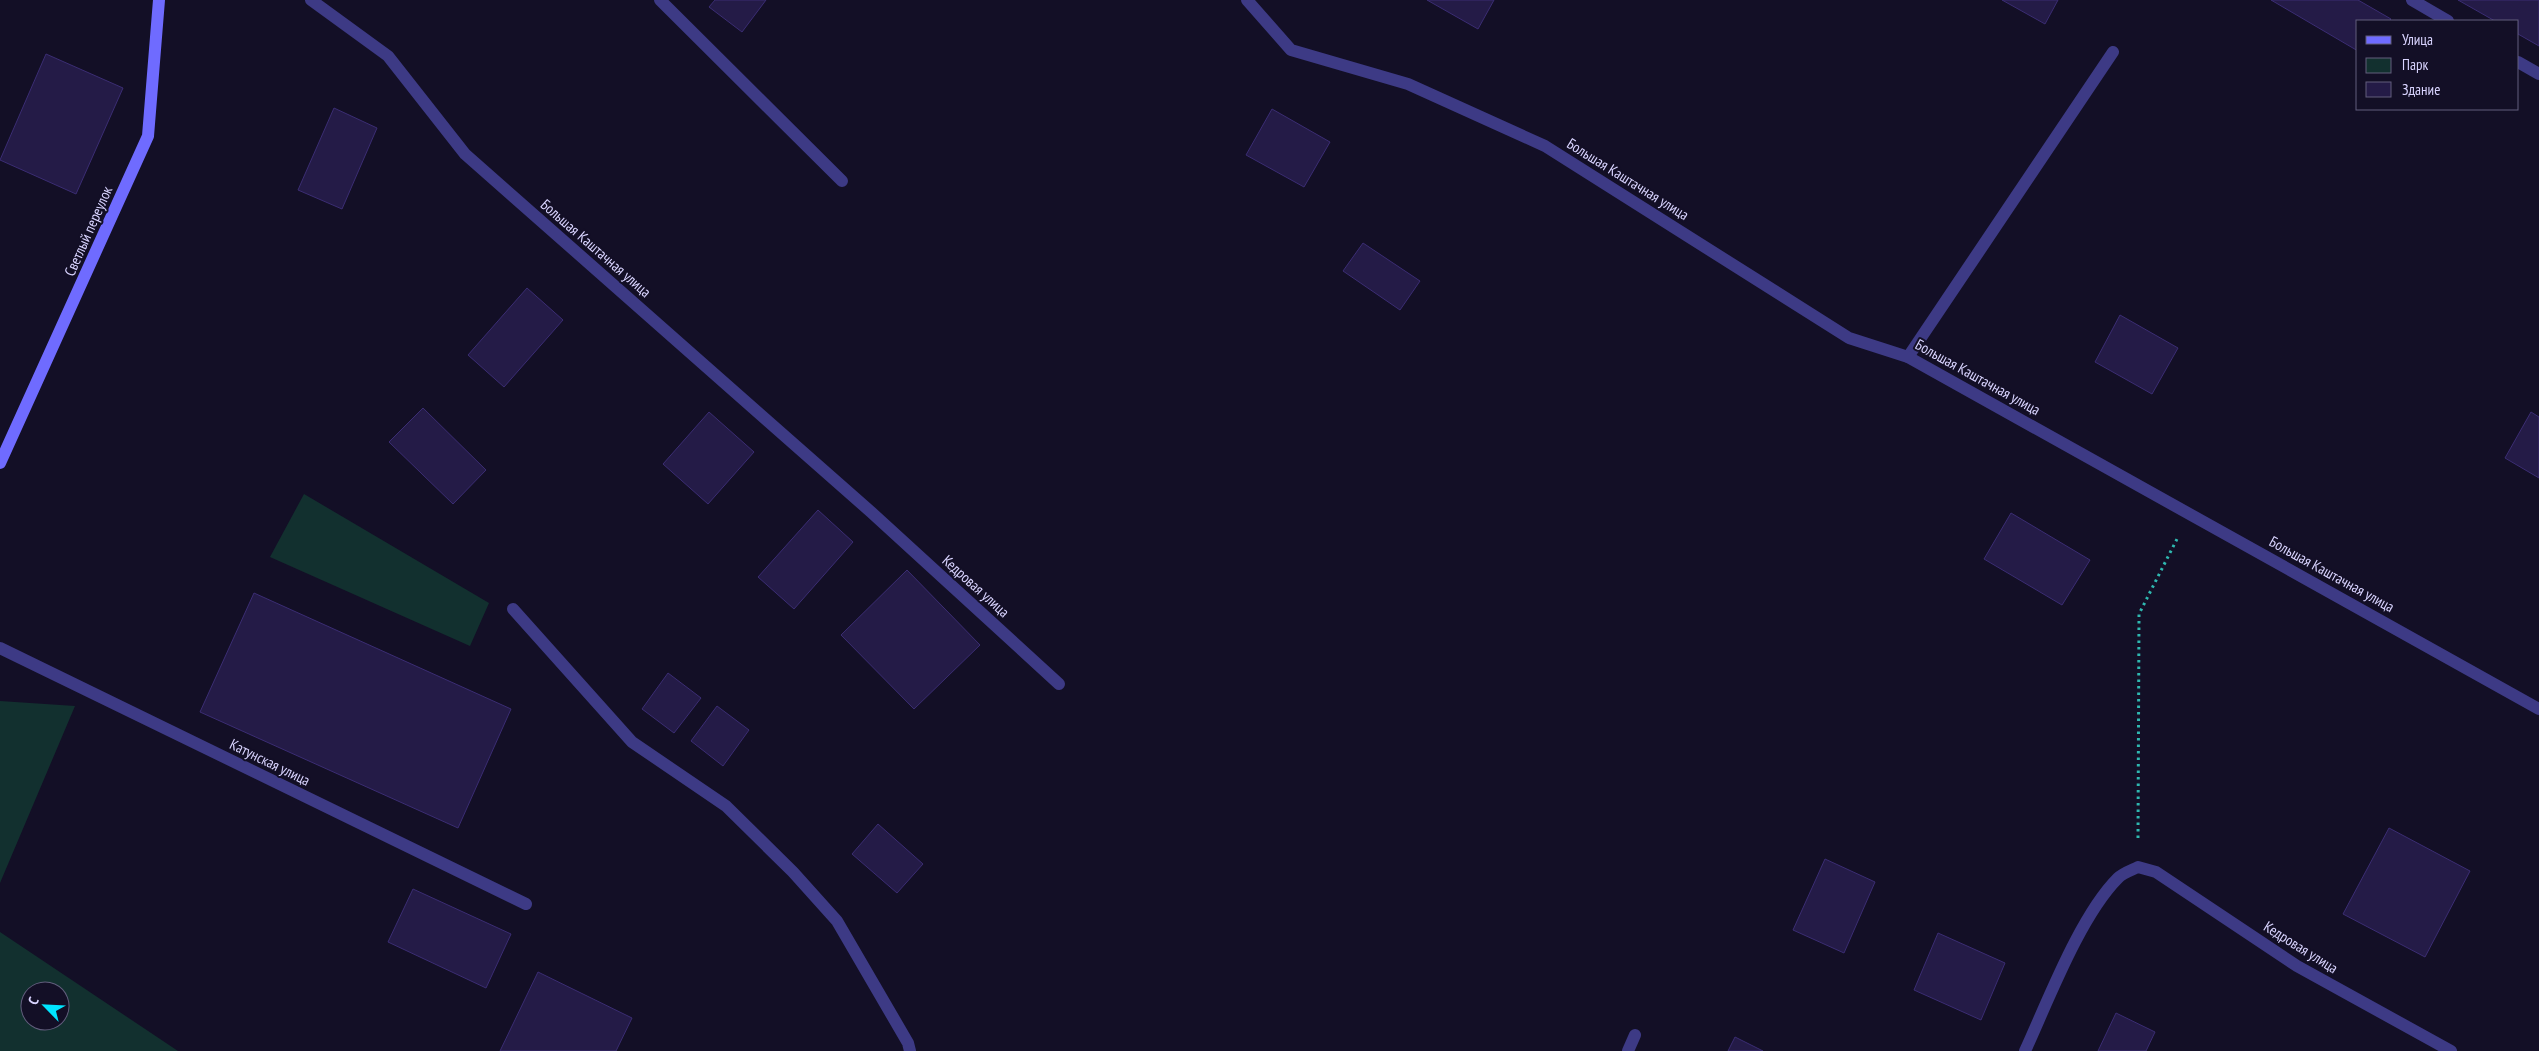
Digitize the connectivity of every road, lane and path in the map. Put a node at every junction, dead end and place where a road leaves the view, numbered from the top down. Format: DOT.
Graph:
graph roads {
  1 [pos="159,0"];
  2 [pos="311,0"];
  3 [pos="660,0"];
  4 [pos="1247,0"];
  5 [pos="2412,0"];
  6 [pos="2446,20"];
  7 [pos="2113,52"];
  8 [pos="2519,63"];
  9 [pos="2539,74"];
  10 [pos="842,181"];
  11 [pos="1908,357"];
  12 [pos="0,463"];
  13 [pos="870,512"];
  14 [pos="2190,513"];
  15 [pos="513,610"];
  16 [pos="0,648"];
  17 [pos="1059,684"];
  18 [pos="2539,709"];
  19 [pos="2138,867"];
  20 [pos="526,904"];
  21 [pos="1635,1035"];
  22 [pos="910,1051"];
  23 [pos="1628,1051"];
  24 [pos="2025,1051"];
  25 [pos="2451,1051"];
  1 -- 12 [label="street, Светлый переулок"];
  2 -- 13 [label="street, Большая Каштачная улица"];
  3 -- 10 [label="street"];
  4 -- 11 [label="street, Большая Каштачная улица"];
  5 -- 6 [label="street"];
  7 -- 11 [label="street"];
  8 -- 9 [label="street"];
  11 -- 14 [label="street, Большая Каштачная улица"];
  13 -- 17 [label="street, Кедровая улица"];
  14 -- 18 [label="street, Большая Каштачная улица"];
  14 -- 19 [label="path"];
  15 -- 22 [label="street"];
  16 -- 20 [label="street, Катунская улица"];
  19 -- 24 [label="street"];
  19 -- 25 [label="street, Кедровая улица"];
  21 -- 23 [label="street"];
}
